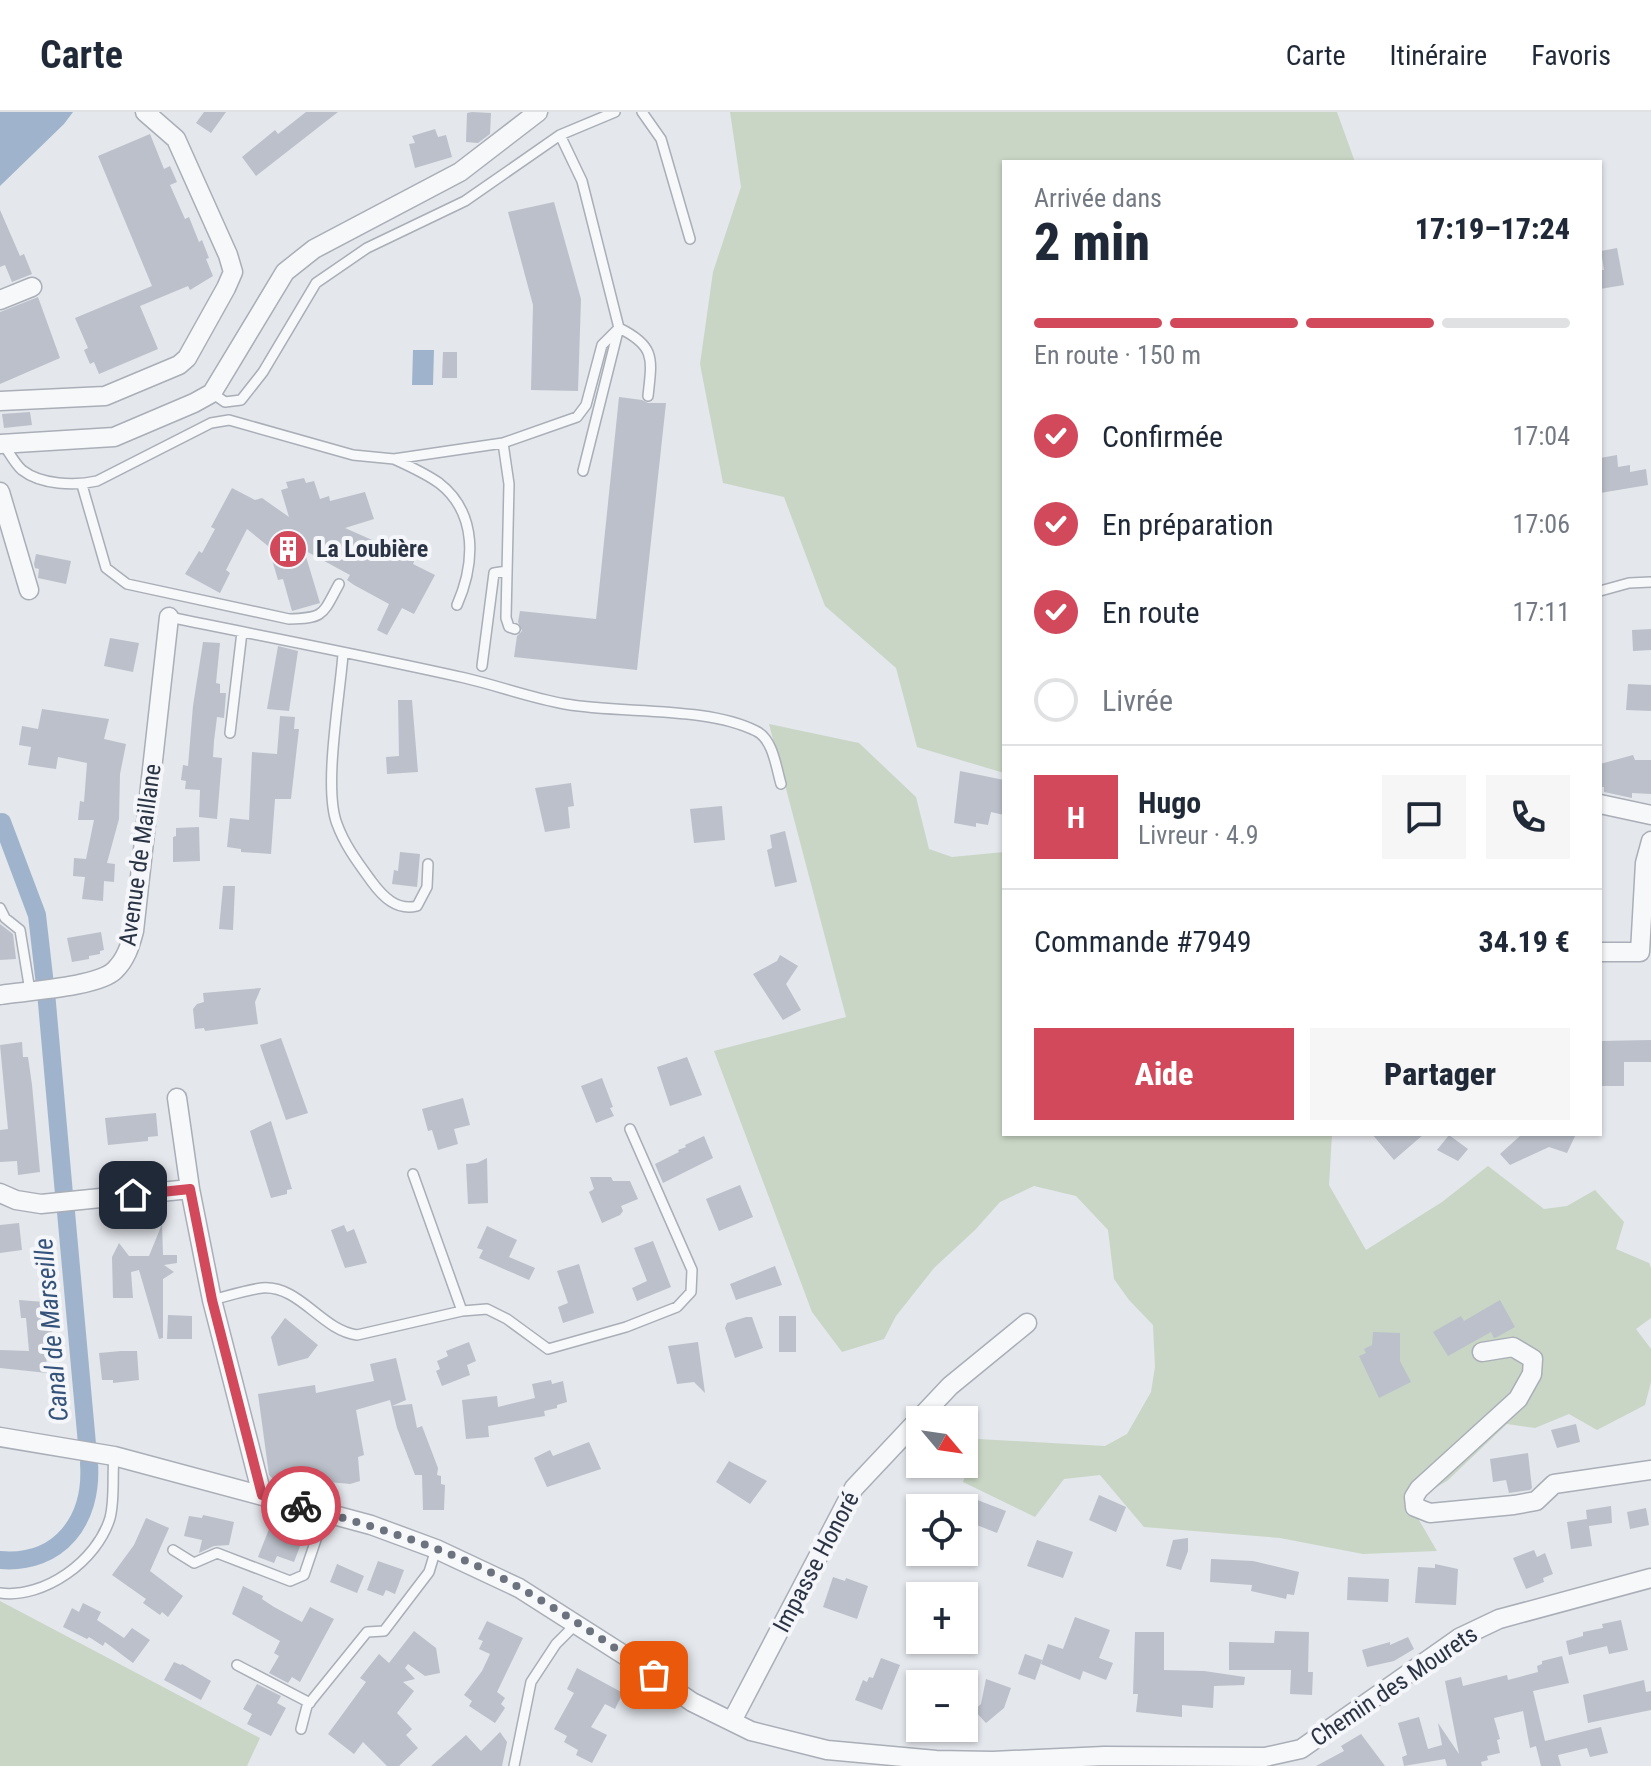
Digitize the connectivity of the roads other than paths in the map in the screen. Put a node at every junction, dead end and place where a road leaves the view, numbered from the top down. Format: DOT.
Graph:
graph roads {
  1 [pos="145,112"];
  2 [pos="538,112"];
  3 [pos="615,112"];
  4 [pos="642,112"];
  5 [pos="560,135"];
  6 [pos="690,239"];
  7 [pos="32,287"];
  8 [pos="0,300"];
  9 [pos="619,328"];
  10 [pos="212,393"];
  11 [pos="648,396"];
  12 [pos="1,403"];
  13 [pos="503,443"];
  14 [pos="1,444"];
  15 [pos="394,459"];
  16 [pos="583,471"];
  17 [pos="82,485"];
  18 [pos="0,492"];
  19 [pos="507,571"];
  20 [pos="1651,582"];
  21 [pos="339,584"];
  22 [pos="29,590"];
  23 [pos="1602,590"];
  24 [pos="457,605"];
  25 [pos="169,617"];
  26 [pos="515,629"];
  27 [pos="237,631"];
  28 [pos="343,654"];
  29 [pos="482,666"];
  30 [pos="230,733"];
  31 [pos="781,784"];
  32 [pos="1602,804"];
  33 [pos="1651,815"];
  34 [pos="1651,841"];
  35 [pos="428,864"];
  36 [pos="0,908"];
  37 [pos="1602,952"];
  38 [pos="34,990"];
  39 [pos="0,995"];
  40 [pos="177,1098"];
  41 [pos="630,1129"];
  42 [pos="413,1174"];
  43 [pos="190,1189"];
  44 [pos="0,1193"];
  45 [pos="212,1300"];
  46 [pos="462,1311"];
  47 [pos="1027,1323"];
  48 [pos="1482,1352"];
  49 [pos="0,1437"];
  50 [pos="107,1454"];
  51 [pos="1651,1470"];
  52 [pos="262,1495"];
  53 [pos="325,1513"];
  54 [pos="436,1549"];
  55 [pos="173,1550"];
  56 [pos="1651,1578"];
  57 [pos="0,1593"];
  58 [pos="576,1624"];
  59 [pos="237,1665"];
  60 [pos="310,1703"];
  61 [pos="732,1721"];
  62 [pos="301,1729"];
  63 [pos="1087,1762"];
  64 [pos="514,1766"];
  1 -- 12 [label="street"];
  2 -- 10 [label="street"];
  3 -- 5 [label="lane"];
  4 -- 6 [label="lane"];
  5 -- 9 [label="lane"];
  5 -- 10 [label="lane"];
  7 -- 8 [label="street"];
  9 -- 11 [label="lane"];
  9 -- 13 [label="lane"];
  9 -- 16 [label="lane"];
  10 -- 14 [label="street"];
  13 -- 15 [label="lane"];
  13 -- 19 [label="lane"];
  14 -- 17 [label="lane"];
  15 -- 17 [label="lane"];
  15 -- 24 [label="lane"];
  17 -- 21 [label="lane"];
  18 -- 22 [label="street"];
  19 -- 26 [label="lane"];
  19 -- 29 [label="lane"];
  20 -- 23 [label="lane"];
  25 -- 27 [label="lane"];
  25 -- 38 [label="street, Avenue de Maillane"];
  27 -- 28 [label="lane"];
  27 -- 30 [label="lane"];
  28 -- 31 [label="lane"];
  28 -- 35 [label="lane"];
  32 -- 33 [label="street"];
  34 -- 37 [label="street"];
  36 -- 38 [label="lane"];
  38 -- 39 [label="street, Avenue de Maillane"];
  40 -- 43 [label="street"];
  41 -- 46 [label="lane"];
  42 -- 46 [label="lane"];
  43 -- 44 [label="street"];
  43 -- 45 [label="street"];
  45 -- 46 [label="lane"];
  45 -- 52 [label="street"];
  47 -- 61 [label="street, Impasse Honoré"];
  48 -- 51 [label="street"];
  49 -- 50 [label="street, Chemin des Mourets"];
  50 -- 52 [label="street, Chemin des Mourets"];
  50 -- 57 [label="lane"];
  52 -- 53 [label="street, Chemin des Mourets"];
  53 -- 54 [label="street, Chemin des Mourets"];
  53 -- 55 [label="lane"];
  54 -- 58 [label="street, Chemin des Mourets"];
  54 -- 60 [label="lane"];
  56 -- 63 [label="street, Chemin des Mourets"];
  58 -- 61 [label="street, Chemin des Mourets"];
  58 -- 64 [label="lane"];
  59 -- 60 [label="lane"];
  60 -- 62 [label="lane"];
  61 -- 63 [label="street, Chemin des Mourets"];
}
